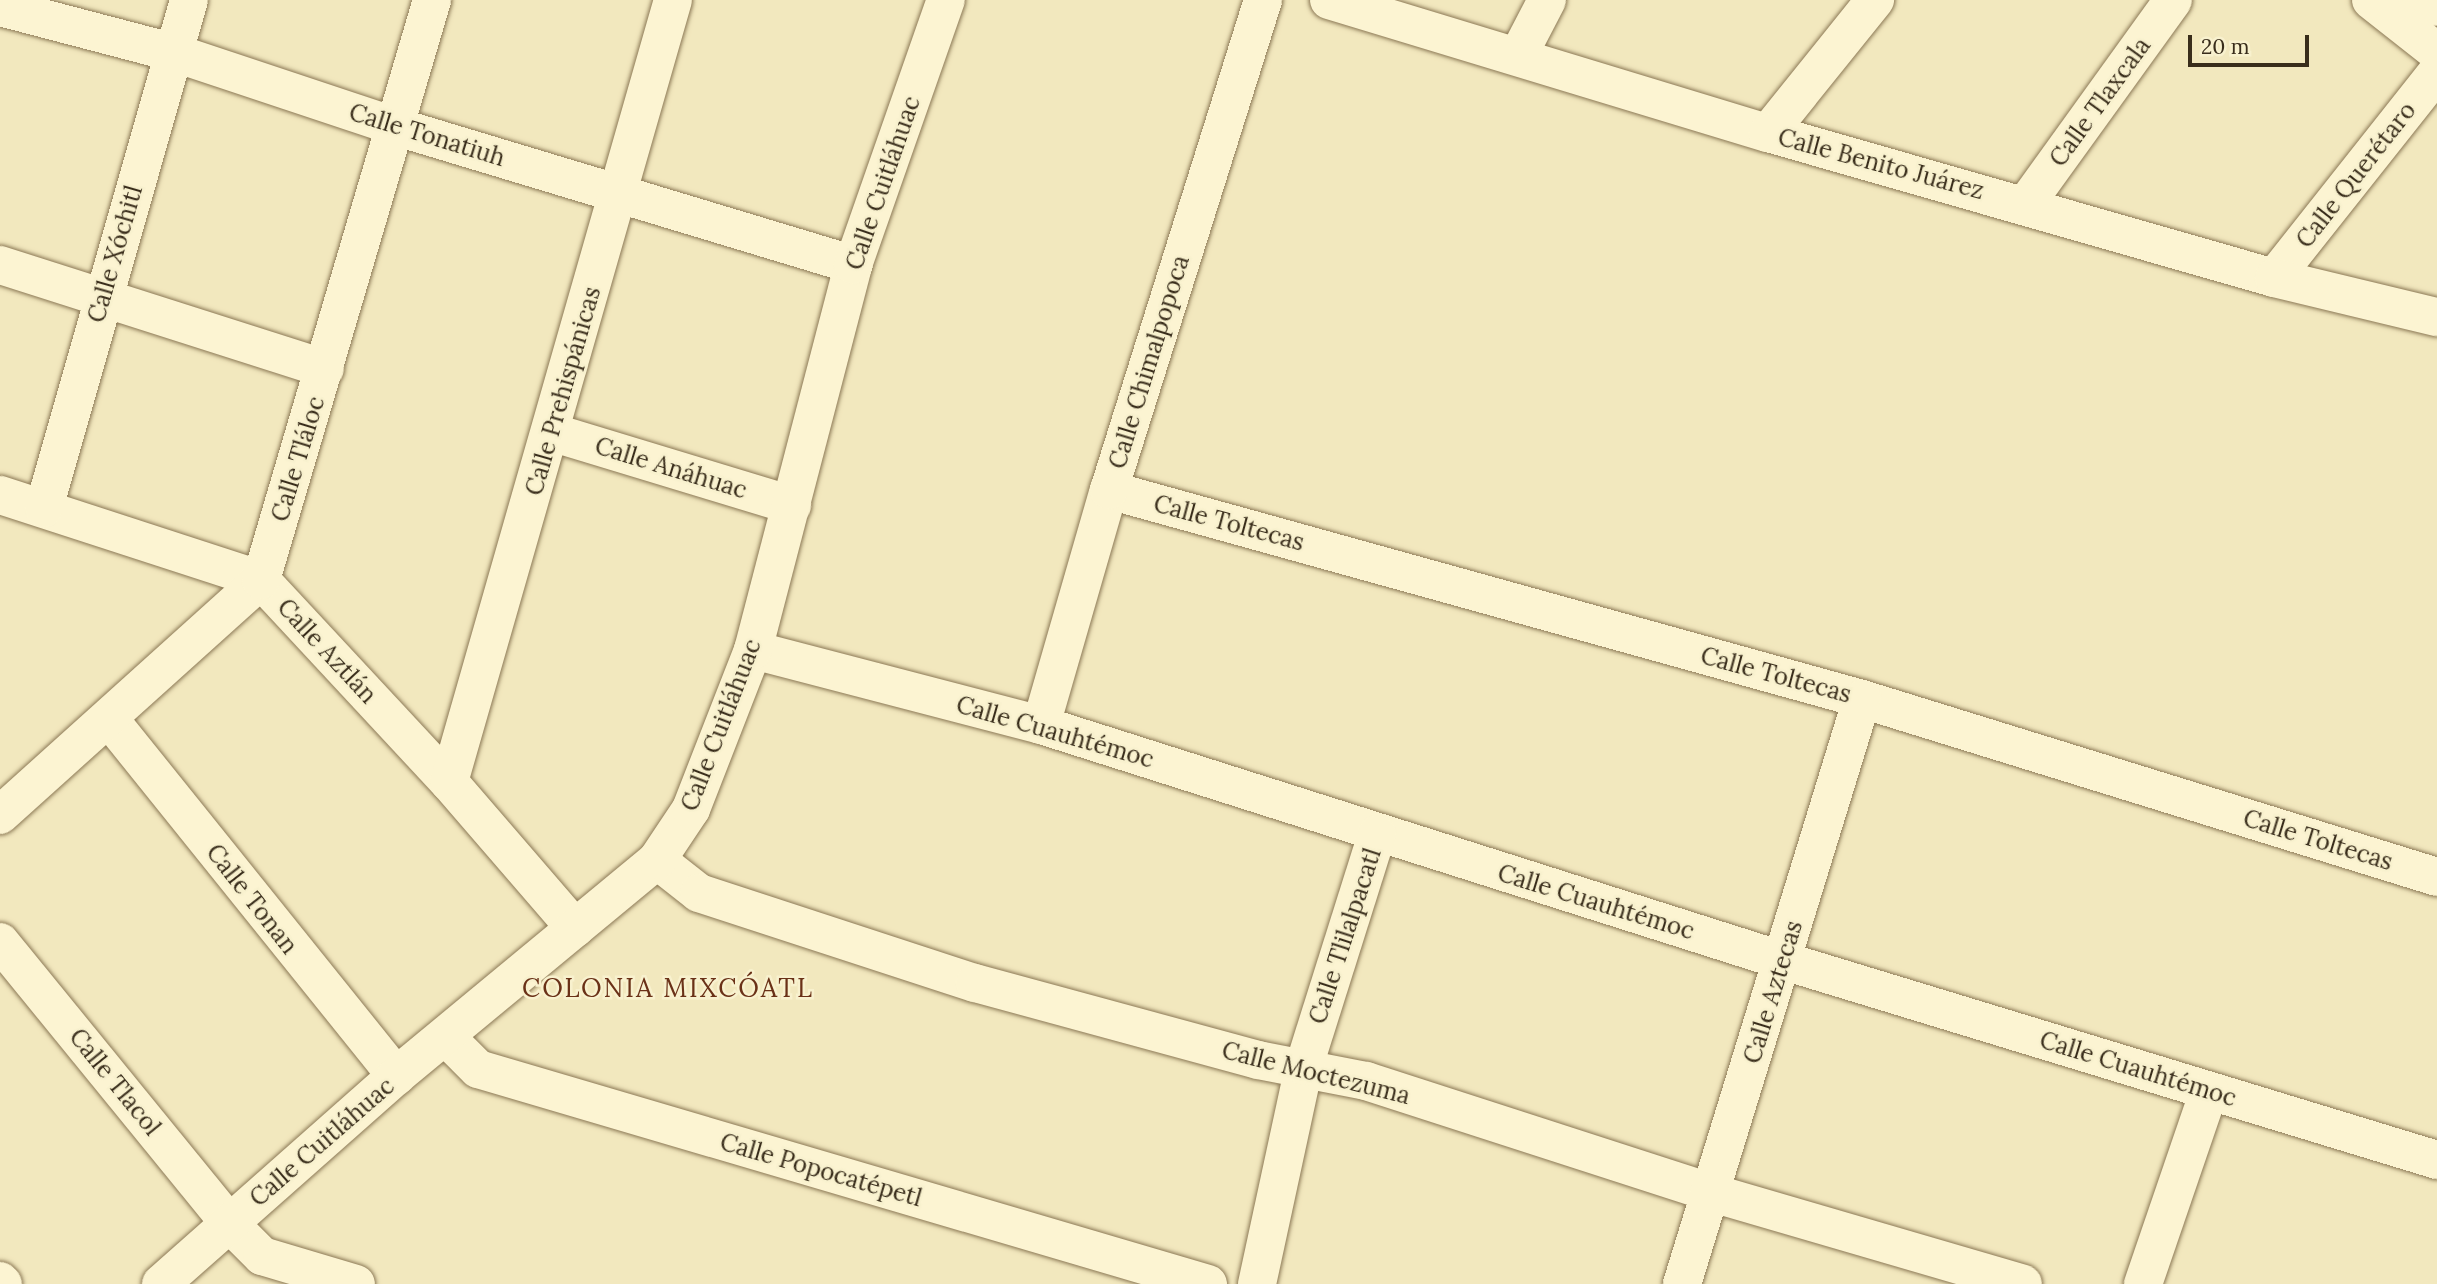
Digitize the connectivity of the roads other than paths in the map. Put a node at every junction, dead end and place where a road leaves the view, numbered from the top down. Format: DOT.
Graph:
graph roads {
  1 [pos="188,0"];
  2 [pos="432,0"];
  3 [pos="673,0"];
  4 [pos="946,0"];
  5 [pos="1263,0"];
  6 [pos="1329,0"];
  7 [pos="1547,0"];
  8 [pos="1875,0"];
  9 [pos="2173,0"];
  10 [pos="2371,0"];
  11 [pos="2405,0"];
  12 [pos="0,7"];
  13 [pos="2437,7"];
  14 [pos="2437,52"];
  15 [pos="175,53"];
  16 [pos="1518,56"];
  17 [pos="2437,72"];
  18 [pos="394,126"];
  19 [pos="1768,134"];
  20 [pos="620,195"];
  21 [pos="2026,204"];
  22 [pos="0,265"];
  23 [pos="853,265"];
  24 [pos="2274,278"];
  25 [pos="102,296"];
  26 [pos="2437,317"];
  27 [pos="325,369"];
  28 [pos="551,432"];
  29 [pos="1109,490"];
  30 [pos="0,495"];
  31 [pos="792,505"];
  32 [pos="44,508"];
  33 [pos="261,580"];
  34 [pos="753,650"];
  35 [pos="1862,699"];
  36 [pos="110,720"];
  37 [pos="1041,725"];
  38 [pos="449,782"];
  39 [pos="0,815"];
  40 [pos="1377,834"];
  41 [pos="657,860"];
  42 [pos="2437,877"];
  43 [pos="575,928"];
  44 [pos="0,942"];
  45 [pos="1784,961"];
  46 [pos="446,1037"];
  47 [pos="1304,1066"];
  48 [pos="396,1076"];
  49 [pos="2209,1091"];
  50 [pos="2437,1160"];
  51 [pos="1709,1192"];
  52 [pos="229,1223"];
  53 [pos="162,1284"];
  54 [pos="356,1284"];
  55 [pos="1208,1284"];
  56 [pos="1257,1284"];
  57 [pos="1682,1284"];
  58 [pos="2023,1284"];
  59 [pos="2143,1284"];
  1 -- 15 [label="street, Calle Xóchitl"];
  2 -- 18 [label="street, Calle Tláloc"];
  3 -- 20 [label="street, Calle Prehispánicas"];
  4 -- 23 [label="street, Calle Cuitláhuac"];
  5 -- 29 [label="street, Calle Chimalpopoca"];
  6 -- 16 [label="street, Calle Benito Juárez"];
  7 -- 16 [label="street"];
  8 -- 19 [label="street"];
  9 -- 21 [label="street, Calle Tlaxcala"];
  10 -- 14 [label="street"];
  11 -- 13 [label="street"];
  12 -- 15 [label="street, Calle Tonatiuh"];
  15 -- 18 [label="street, Calle Tonatiuh"];
  15 -- 25 [label="street, Calle Xóchitl"];
  16 -- 19 [label="street, Calle Benito Juárez"];
  17 -- 24 [label="street, Calle Querétaro"];
  18 -- 20 [label="street, Calle Tonatiuh"];
  18 -- 27 [label="street, Calle Tláloc"];
  19 -- 21 [label="street, Calle Benito Juárez"];
  20 -- 23 [label="street, Calle Tonatiuh"];
  20 -- 28 [label="street, Calle Prehispánicas"];
  21 -- 24 [label="street, Calle Benito Juárez"];
  22 -- 25 [label="street"];
  23 -- 31 [label="street, Calle Cuitláhuac"];
  24 -- 26 [label="street, Calle Benito Juárez"];
  25 -- 27 [label="street"];
  25 -- 32 [label="street, Calle Xóchitl"];
  27 -- 33 [label="street, Calle Tláloc"];
  28 -- 31 [label="street, Calle Anáhuac"];
  28 -- 38 [label="street, Calle Prehispánicas"];
  29 -- 35 [label="street, Calle Toltecas"];
  29 -- 37 [label="street, Calle Chimalpopoca"];
  30 -- 32 [label="street, Calle Aztlán"];
  31 -- 34 [label="street, Calle Cuitláhuac"];
  32 -- 33 [label="street, Calle Aztlán"];
  33 -- 36 [label="street"];
  33 -- 38 [label="street, Calle Aztlán"];
  34 -- 37 [label="street, Calle Cuauhtémoc"];
  34 -- 41 [label="street, Calle Cuitláhuac"];
  35 -- 42 [label="street, Calle Toltecas"];
  35 -- 45 [label="street, Calle Aztecas"];
  36 -- 39 [label="street"];
  36 -- 48 [label="street, Calle Tonan"];
  37 -- 40 [label="street, Calle Cuauhtémoc"];
  38 -- 43 [label="street, Calle Aztlán"];
  40 -- 45 [label="street, Calle Cuauhtémoc"];
  40 -- 47 [label="street, Calle Tlilalpacatl"];
  41 -- 43 [label="street, Calle Cuitláhuac"];
  41 -- 47 [label="street, Calle Moctezuma"];
  43 -- 46 [label="street, Calle Cuitláhuac"];
  44 -- 52 [label="street, Calle Tlacol"];
  45 -- 49 [label="street, Calle Cuauhtémoc"];
  45 -- 51 [label="street, Calle Aztecas"];
  46 -- 48 [label="street, Calle Cuitláhuac"];
  46 -- 55 [label="street, Calle Popocatépetl"];
  47 -- 51 [label="street, Calle Moctezuma"];
  47 -- 56 [label="street, Calle Tlilalpacatl"];
  48 -- 52 [label="street, Calle Cuitláhuac"];
  49 -- 50 [label="street, Calle Cuauhtémoc"];
  49 -- 59 [label="street"];
  51 -- 57 [label="street, Calle Aztecas"];
  51 -- 58 [label="street, Calle Moctezuma"];
  52 -- 53 [label="street, Calle Cuitláhuac"];
  52 -- 54 [label="street, Calle Tlacol"];
}
